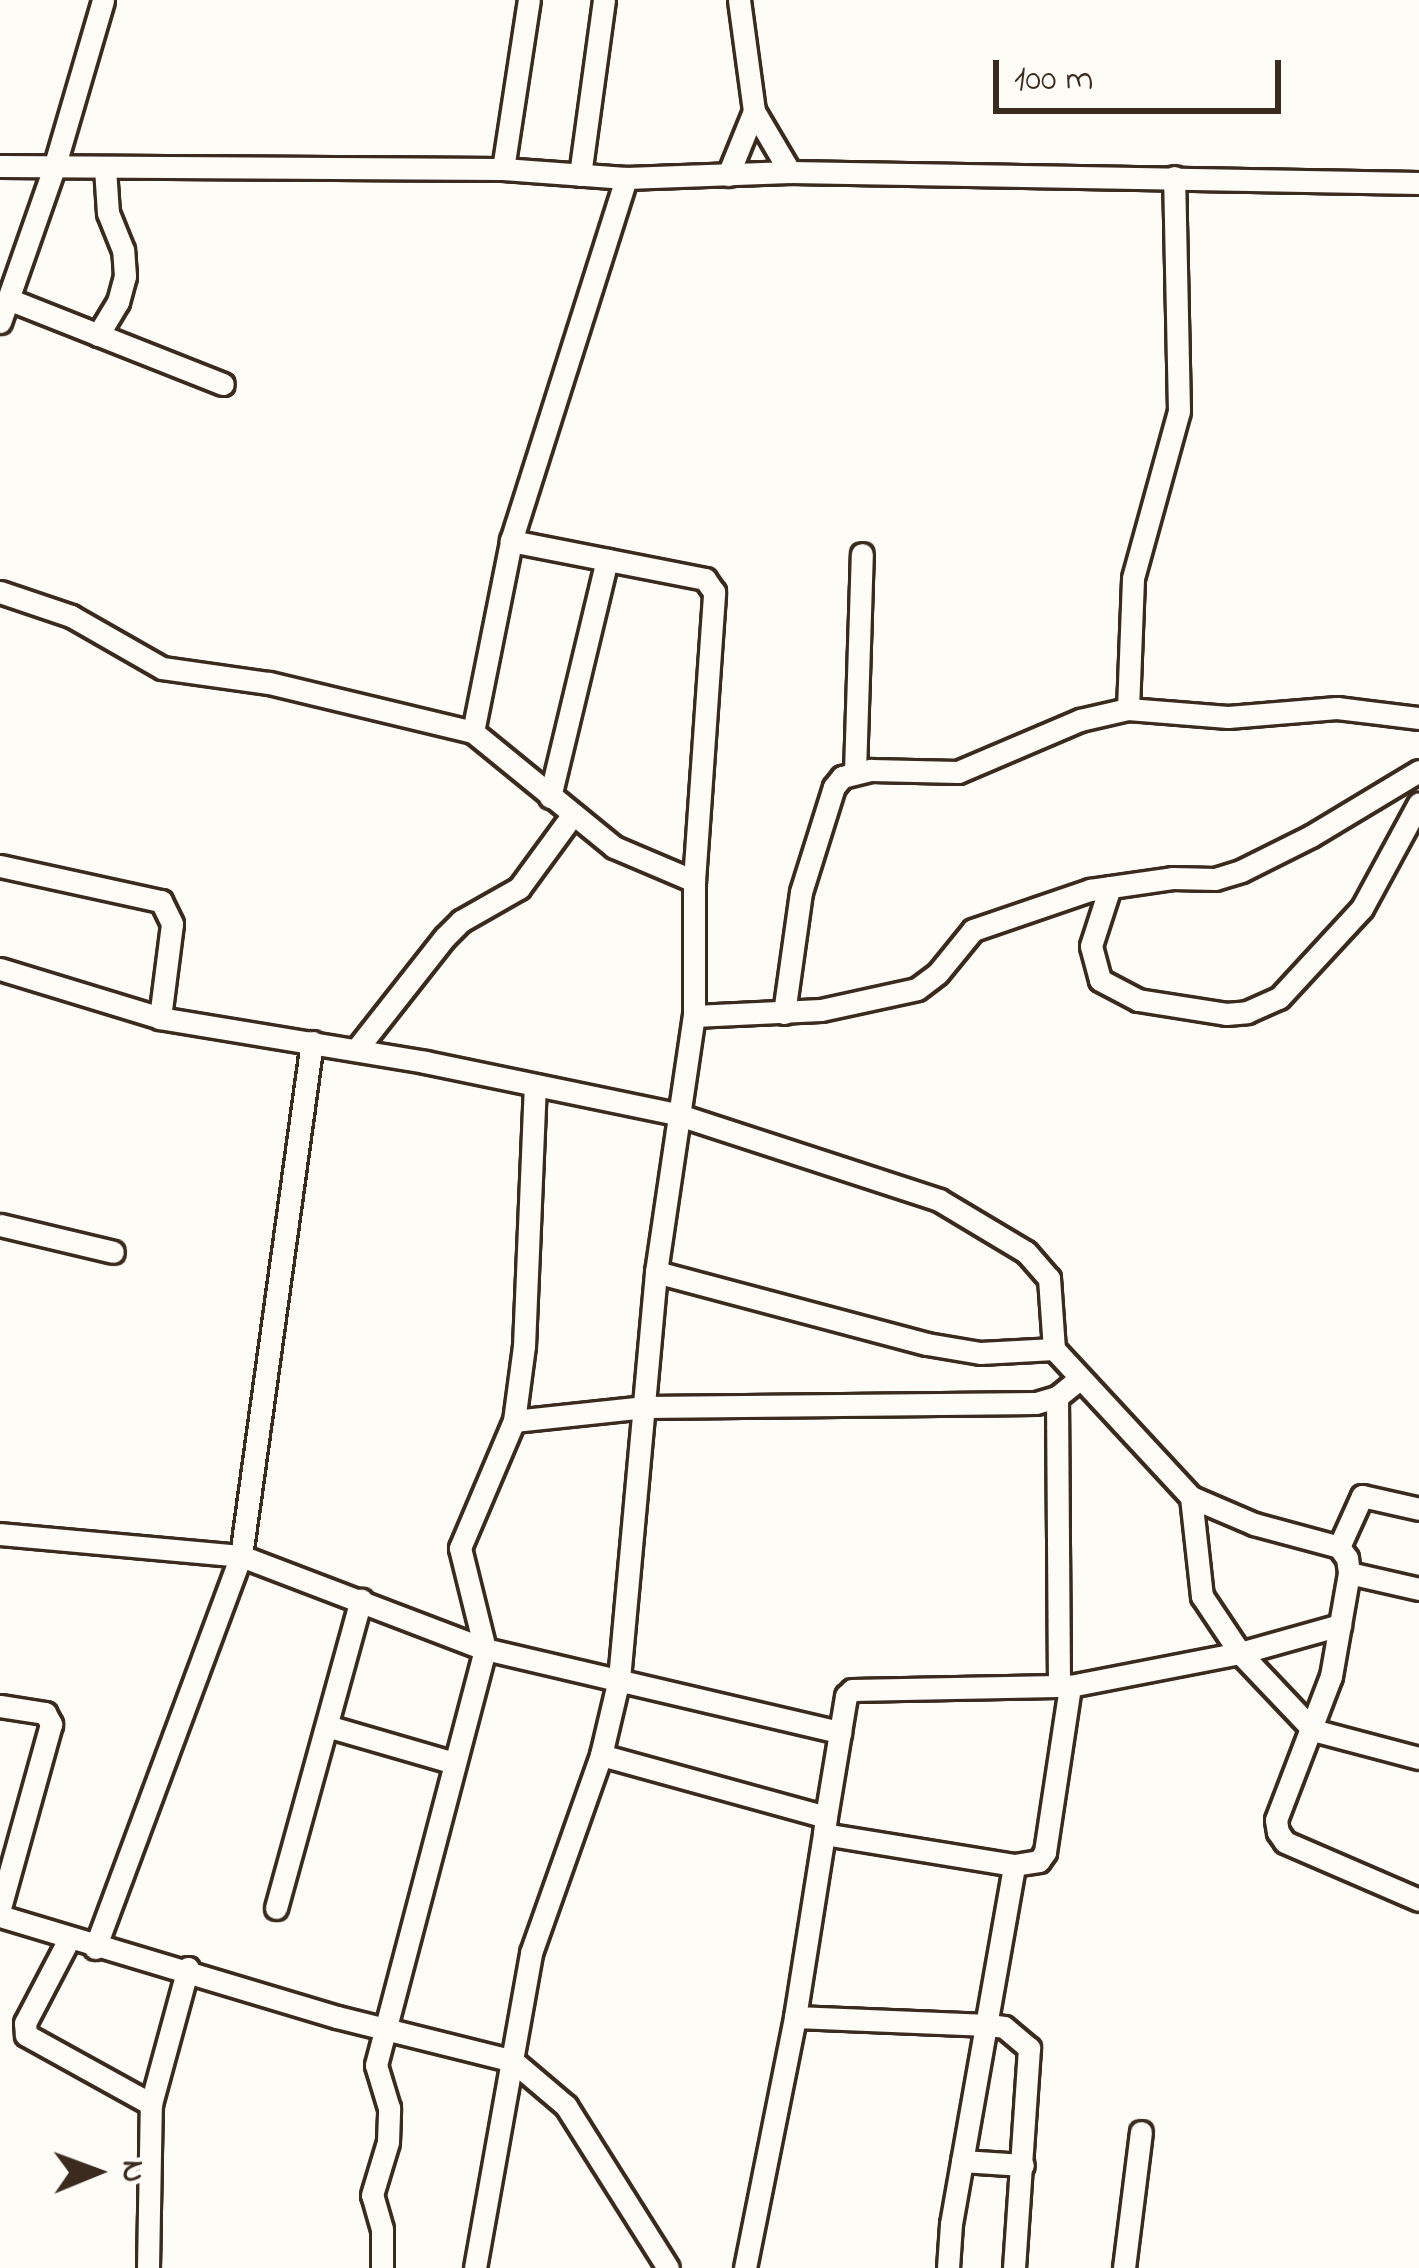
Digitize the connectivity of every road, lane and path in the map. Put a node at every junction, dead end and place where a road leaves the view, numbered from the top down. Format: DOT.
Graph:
graph roads {
  1 [pos="104,0"];
  2 [pos="529,0"];
  3 [pos="604,0"];
  4 [pos="739,0"];
  5 [pos="754,111"];
  6 [pos="0,166"];
  7 [pos="54,168"];
  8 [pos="105,168"];
  9 [pos="503,170"];
  10 [pos="790,172"];
  11 [pos="728,175"];
  12 [pos="580,176"];
  13 [pos="1174,177"];
  14 [pos="626,178"];
  15 [pos="1419,182"];
  16 [pos="8,299"];
  17 [pos="0,322"];
  18 [pos="98,335"];
  19 [pos="224,384"];
  20 [pos="512,541"];
  21 [pos="862,554"];
  22 [pos="607,560"];
  23 [pos="0,592"];
  24 [pos="1128,709"];
  25 [pos="1419,718"];
  26 [pos="473,732"];
  27 [pos="1419,771"];
  28 [pos="855,772"];
  29 [pos="550,797"];
  30 [pos="1419,803"];
  31 [pos="571,817"];
  32 [pos="0,866"];
  33 [pos="694,880"];
  34 [pos="1110,887"];
  35 [pos="0,969"];
  36 [pos="784,1013"];
  37 [pos="694,1016"];
  38 [pos="160,1018"];
  39 [pos="312,1042"];
  40 [pos="356,1050"];
  41 [pos="535,1085"];
  42 [pos="676,1114"];
  43 [pos="0,1225"];
  44 [pos="113,1252"];
  45 [pos="656,1272"];
  46 [pos="1054,1349"];
  47 [pos="1079,1379"];
  48 [pos="1057,1397"];
  49 [pos="645,1407"];
  50 [pos="514,1421"];
  51 [pos="1191,1497"];
  52 [pos="1419,1509"];
  53 [pos="0,1534"];
  54 [pos="1339,1547"];
  55 [pos="241,1556"];
  56 [pos="1349,1573"];
  57 [pos="1419,1587"];
  58 [pos="361,1600"];
  59 [pos="1340,1624"];
  60 [pos="485,1649"];
  61 [pos="1240,1653"];
  62 [pos="619,1679"];
  63 [pos="1065,1686"];
  64 [pos="0,1706"];
  65 [pos="327,1726"];
  66 [pos="1313,1730"];
  67 [pos="840,1732"];
  68 [pos="601,1755"];
  69 [pos="1419,1758"];
  70 [pos="454,1763"];
  71 [pos="825,1826"];
  72 [pos="1014,1865"];
  73 [pos="1419,1900"];
  74 [pos="275,1908"];
  75 [pos="0,1912"];
  76 [pos="69,1939"];
  77 [pos="95,1948"];
  78 [pos="188,1969"];
  79 [pos="795,2017"];
  80 [pos="988,2025"];
  81 [pos="383,2028"];
  82 [pos="513,2061"];
  83 [pos="151,2104"];
  84 [pos="1141,2132"];
  85 [pos="962,2161"];
  86 [pos="1023,2165"];
  87 [pos="148,2268"];
  88 [pos="382,2268"];
  89 [pos="475,2268"];
  90 [pos="668,2268"];
  91 [pos="745,2268"];
  92 [pos="948,2268"];
  93 [pos="1014,2268"];
  94 [pos="1124,2268"];
  1 -- 7 [label="street"];
  2 -- 9 [label="street"];
  3 -- 12 [label="street"];
  4 -- 5 [label="street"];
  5 -- 10 [label="street"];
  5 -- 11 [label="street"];
  6 -- 7 [label="street"];
  7 -- 8 [label="street"];
  7 -- 16 [label="street"];
  8 -- 9 [label="street"];
  8 -- 18 [label="street"];
  9 -- 12 [label="street"];
  10 -- 11 [label="street"];
  10 -- 13 [label="street"];
  11 -- 14 [label="street"];
  12 -- 14 [label="street"];
  13 -- 15 [label="street"];
  13 -- 24 [label="street"];
  14 -- 20 [label="street"];
  16 -- 17 [label="street"];
  16 -- 18 [label="street"];
  18 -- 19 [label="street"];
  20 -- 22 [label="street"];
  20 -- 26 [label="street"];
  21 -- 28 [label="street"];
  22 -- 29 [label="street"];
  22 -- 33 [label="street"];
  23 -- 26 [label="street"];
  24 -- 25 [label="street"];
  24 -- 28 [label="street"];
  26 -- 29 [label="street"];
  27 -- 34 [label="street"];
  28 -- 36 [label="street"];
  29 -- 31 [label="street"];
  30 -- 34 [label="street"];
  31 -- 33 [label="street"];
  31 -- 40 [label="street"];
  32 -- 38 [label="street"];
  33 -- 37 [label="street"];
  34 -- 36 [label="street"];
  35 -- 38 [label="street"];
  36 -- 37 [label="street"];
  37 -- 42 [label="street"];
  38 -- 39 [label="street"];
  39 -- 40 [label="street"];
  39 -- 55 [label="street"];
  40 -- 41 [label="street"];
  41 -- 42 [label="street"];
  41 -- 50 [label="street"];
  42 -- 45 [label="street"];
  42 -- 46 [label="street"];
  43 -- 44 [label="street"];
  45 -- 46 [label="street"];
  45 -- 49 [label="street"];
  46 -- 47 [label="street"];
  47 -- 48 [label="street"];
  47 -- 51 [label="street"];
  48 -- 49 [label="street"];
  48 -- 63 [label="street"];
  49 -- 50 [label="street"];
  49 -- 62 [label="street"];
  50 -- 60 [label="street"];
  51 -- 54 [label="street"];
  51 -- 61 [label="street"];
  52 -- 54 [label="street"];
  53 -- 55 [label="street"];
  54 -- 56 [label="street"];
  55 -- 58 [label="street"];
  55 -- 77 [label="street"];
  56 -- 57 [label="street"];
  56 -- 59 [label="street"];
  58 -- 60 [label="street"];
  58 -- 65 [label="street"];
  59 -- 61 [label="street"];
  59 -- 66 [label="street"];
  60 -- 62 [label="street"];
  60 -- 70 [label="street"];
  61 -- 63 [label="street"];
  61 -- 66 [label="street"];
  62 -- 67 [label="street"];
  62 -- 68 [label="street"];
  63 -- 67 [label="street"];
  63 -- 72 [label="street"];
  64 -- 75 [label="street"];
  65 -- 70 [label="street"];
  65 -- 74 [label="street"];
  66 -- 69 [label="street"];
  66 -- 73 [label="street"];
  67 -- 71 [label="street"];
  68 -- 71 [label="street"];
  68 -- 82 [label="street"];
  70 -- 81 [label="street"];
  71 -- 72 [label="street"];
  71 -- 79 [label="street"];
  72 -- 80 [label="street"];
  75 -- 76 [label="street"];
  76 -- 77 [label="street"];
  76 -- 83 [label="street"];
  77 -- 78 [label="street"];
  78 -- 81 [label="street"];
  78 -- 83 [label="street"];
  79 -- 80 [label="street"];
  79 -- 91 [label="street"];
  80 -- 85 [label="street"];
  80 -- 86 [label="street"];
  81 -- 82 [label="street"];
  81 -- 88 [label="street"];
  82 -- 89 [label="street"];
  82 -- 90 [label="street"];
  83 -- 87 [label="street"];
  84 -- 94 [label="street"];
  85 -- 86 [label="street"];
  85 -- 92 [label="street"];
  86 -- 93 [label="street"];
}
